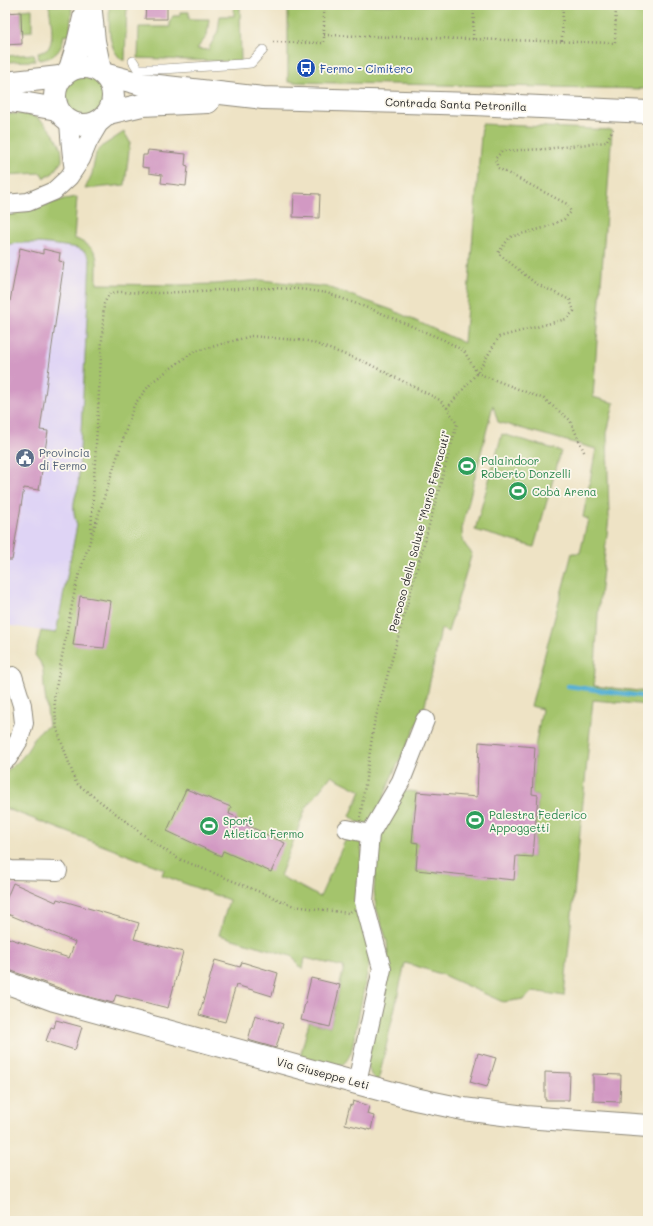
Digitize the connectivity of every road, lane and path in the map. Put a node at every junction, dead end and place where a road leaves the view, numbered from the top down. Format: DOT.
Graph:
graph roads {
  1 [pos="87,5"];
  2 [pos="91,5"];
  3 [pos="324,5"];
  4 [pos="474,5"];
  5 [pos="563,5"];
  6 [pos="616,5"];
  7 [pos="324,36"];
  8 [pos="473,39"];
  9 [pos="562,41"];
  10 [pos="273,42"];
  11 [pos="263,50"];
  12 [pos="133,61"];
  13 [pos="102,72"];
  14 [pos="65,73"];
  15 [pos="5,83"];
  16 [pos="263,98"];
  17 [pos="5,100"];
  18 [pos="623,111"];
  19 [pos="648,112"];
  20 [pos="63,115"];
  21 [pos="104,116"];
  22 [pos="5,150"];
  23 [pos="74,169"];
  24 [pos="5,178"];
  25 [pos="5,204"];
  26 [pos="477,373"];
  27 [pos="447,408"];
  28 [pos="585,454"];
  29 [pos="91,536"];
  30 [pos="13,676"];
  31 [pos="425,720"];
  32 [pos="5,760"];
  33 [pos="359,832"];
  34 [pos="5,868"];
  35 [pos="58,871"];
  36 [pos="5,982"];
  37 [pos="357,1082"];
  38 [pos="648,1126"];
  1 -- 14 [label="main road"];
  2 -- 13 [label="main road"];
  3 -- 7 [label="path"];
  4 -- 8 [label="path"];
  5 -- 9 [label="path"];
  6 -- 9 [label="path"];
  7 -- 8 [label="path"];
  7 -- 10 [label="path"];
  8 -- 9 [label="path"];
  11 -- 12 [label="lane"];
  13 -- 14 [label="main road"];
  13 -- 16 [label="main road, Contrada Santa Petronilla"];
  13 -- 21 [label="main road"];
  14 -- 15 [label="main road"];
  14 -- 20 [label="main road"];
  16 -- 18 [label="main road, Contrada Santa Petronilla"];
  16 -- 21 [label="main road, Contrada Santa Petronilla"];
  17 -- 20 [label="main road"];
  18 -- 19 [label="main road, Contrada Santa Petronilla"];
  18 -- 26 [label="path"];
  20 -- 21 [label="main road"];
  20 -- 23 [label="street"];
  21 -- 23 [label="street"];
  22 -- 24 [label="path"];
  23 -- 25 [label="street"];
  26 -- 27 [label="path"];
  26 -- 28 [label="path"];
  26 -- 29 [label="path"];
  27 -- 29 [label="path, Percoso della Salute \"Mario Ferracuti\""];
  27 -- 33 [label="path, Percoso della Salute \"Mario Ferracuti\""];
  29 -- 33 [label="path, Percoso della Salute \"Mario Ferracuti\""];
  30 -- 32 [label="street"];
  31 -- 33 [label="street"];
  33 -- 37 [label="street"];
  34 -- 35 [label="street"];
  36 -- 37 [label="main road, Via Giuseppe Leti"];
  37 -- 38 [label="main road, Via Giuseppe Leti"];
}
